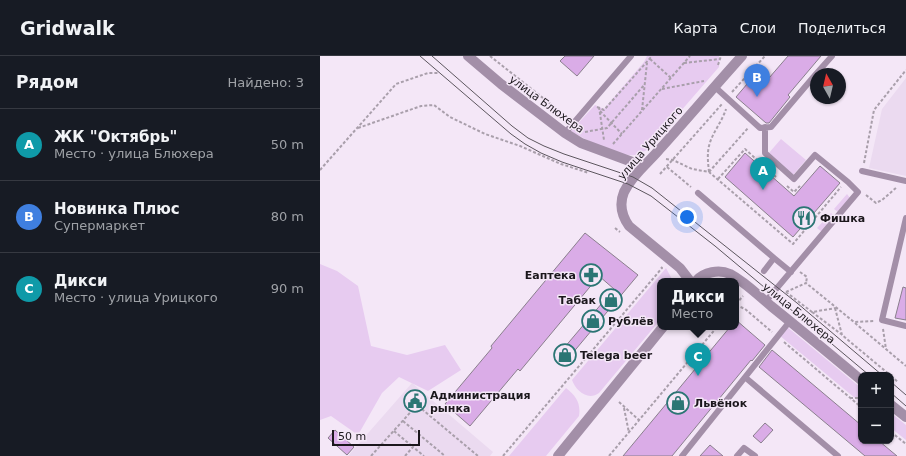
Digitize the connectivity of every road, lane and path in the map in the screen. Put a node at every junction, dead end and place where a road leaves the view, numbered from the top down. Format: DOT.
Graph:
graph roads {
  1 [pos="468,56"];
  2 [pos="490,56"];
  3 [pos="631,56"];
  4 [pos="652,56"];
  5 [pos="690,56"];
  6 [pos="742,56"];
  7 [pos="765,56"];
  8 [pos="832,56"];
  9 [pos="650,59"];
  10 [pos="720,59"];
  11 [pos="647,61"];
  12 [pos="683,64"];
  13 [pos="821,68"];
  14 [pos="906,70"];
  15 [pos="439,72"];
  16 [pos="671,78"];
  17 [pos="704,81"];
  18 [pos="810,81"];
  19 [pos="645,84"];
  20 [pos="715,87"];
  21 [pos="661,89"];
  22 [pos="727,98"];
  23 [pos="604,110"];
  24 [pos="642,110"];
  25 [pos="573,122"];
  26 [pos="612,122"];
  27 [pos="753,122"];
  28 [pos="765,127"];
  29 [pos="358,128"];
  30 [pos="602,129"];
  31 [pos="565,133"];
  32 [pos="582,133"];
  33 [pos="622,134"];
  34 [pos="605,145"];
  35 [pos="610,148"];
  36 [pos="666,159"];
  37 [pos="673,160"];
  38 [pos="643,166"];
  39 [pos="667,166"];
  40 [pos="320,170"];
  41 [pos="862,171"];
  42 [pos="708,172"];
  43 [pos="590,173"];
  44 [pos="660,174"];
  45 [pos="778,178"];
  46 [pos="718,179"];
  47 [pos="805,181"];
  48 [pos="783,183"];
  49 [pos="844,183"];
  50 [pos="904,183"];
  51 [pos="858,192"];
  52 [pos="698,193"];
  53 [pos="906,218"];
  54 [pos="774,258"];
  55 [pos="662,268"];
  56 [pos="793,269"];
  57 [pos="764,272"];
  58 [pos="688,278"];
  59 [pos="699,278"];
  60 [pos="734,278"];
  61 [pos="739,281"];
  62 [pos="806,284"];
  63 [pos="779,286"];
  64 [pos="746,292"];
  65 [pos="786,292"];
  66 [pos="739,301"];
  67 [pos="766,301"];
  68 [pos="739,306"];
  69 [pos="836,307"];
  70 [pos="812,312"];
  71 [pos="882,320"];
  72 [pos="790,321"];
  73 [pos="854,322"];
  74 [pos="906,326"];
  75 [pos="661,330"];
  76 [pos="714,330"];
  77 [pos="842,335"];
  78 [pos="778,337"];
  79 [pos="886,350"];
  80 [pos="906,366"];
  81 [pos="885,372"];
  82 [pos="746,378"];
  83 [pos="858,378"];
  84 [pos="894,379"];
  85 [pos="898,382"];
  86 [pos="850,398"];
  87 [pos="858,398"];
  88 [pos="619,402"];
  89 [pos="858,405"];
  90 [pos="624,407"];
  91 [pos="894,407"];
  92 [pos="906,417"];
  93 [pos="639,420"];
  94 [pos="403,421"];
  95 [pos="394,431"];
  96 [pos="629,433"];
  97 [pos="894,434"];
  98 [pos="906,444"];
  99 [pos="413,447"];
  100 [pos="371,456"];
  101 [pos="405,456"];
  102 [pos="424,456"];
  103 [pos="445,456"];
  104 [pos="478,456"];
  105 [pos="502,456"];
  106 [pos="558,456"];
  107 [pos="610,456"];
  108 [pos="682,456"];
  109 [pos="737,456"];
  110 [pos="755,456"];
  111 [pos="838,456"];
  1 -- 31 [label="street, улица Блюхера"];
  2 -- 25 [label="path"];
  3 -- 25 [label="lane"];
  4 -- 9 [label="path"];
  5 -- 12 [label="path"];
  6 -- 20 [label="street, улица Урицкого"];
  7 -- 22 [label="path"];
  8 -- 13 [label="lane"];
  9 -- 11 [label="path"];
  9 -- 16 [label="path"];
  10 -- 12 [label="path"];
  11 -- 19 [label="path"];
  11 -- 23 [label="path"];
  12 -- 16 [label="path"];
  14 -- 41 [label="path"];
  15 -- 29 [label="path"];
  16 -- 21 [label="path"];
  17 -- 21 [label="path"];
  18 -- 28 [label="lane"];
  19 -- 24 [label="path"];
  19 -- 26 [label="path"];
  20 -- 22 [label="lane"];
  20 -- 38 [label="street, улица Урицкого"];
  21 -- 24 [label="path"];
  22 -- 27 [label="lane"];
  22 -- 37 [label="path"];
  22 -- 42 [label="path"];
  24 -- 33 [label="path"];
  25 -- 31 [label="lane"];
  26 -- 30 [label="path"];
  26 -- 30 [label="path"];
  26 -- 33 [label="path"];
  27 -- 28 [label="lane"];
  27 -- 42 [label="path"];
  28 -- 51 [label="lane"];
  29 -- 40 [label="path"];
  29 -- 43 [label="path"];
  30 -- 32 [label="path"];
  30 -- 34 [label="path"];
  31 -- 38 [label="street, улица Блюхера"];
  33 -- 35 [label="path"];
  36 -- 37 [label="path"];
  37 -- 39 [label="path"];
  37 -- 42 [label="path"];
  38 -- 58 [label="street, улица Урицкого"];
  39 -- 44 [label="path"];
  39 -- 52 [label="path"];
  41 -- 50 [label="lane"];
  42 -- 46 [label="path"];
  45 -- 46 [label="path"];
  46 -- 49 [label="path"];
  47 -- 48 [label="path"];
  50 -- 51 [label="path"];
  51 -- 56 [label="lane"];
  52 -- 54 [label="lane"];
  53 -- 71 [label="lane"];
  54 -- 56 [label="lane"];
  54 -- 57 [label="lane"];
  55 -- 105 [label="path"];
  56 -- 62 [label="path"];
  56 -- 63 [label="lane"];
  59 -- 60 [label="street, улица Блюхера"];
  61 -- 67 [label="street, улица Блюхера"];
  62 -- 65 [label="path"];
  62 -- 69 [label="path"];
  63 -- 65 [label="path"];
  63 -- 67 [label="lane"];
  64 -- 66 [label="path"];
  65 -- 70 [label="path"];
  67 -- 72 [label="street, улица Блюхера"];
  68 -- 78 [label="path"];
  69 -- 70 [label="path"];
  69 -- 73 [label="path"];
  69 -- 77 [label="path"];
  70 -- 77 [label="path"];
  71 -- 73 [label="path"];
  71 -- 74 [label="lane"];
  71 -- 79 [label="path"];
  72 -- 78 [label="lane"];
  72 -- 83 [label="street, улица Блюхера"];
  73 -- 79 [label="path"];
  75 -- 106 [label="street"];
  76 -- 93 [label="path"];
  77 -- 81 [label="path"];
  78 -- 82 [label="lane"];
  78 -- 86 [label="path"];
  79 -- 80 [label="path"];
  82 -- 108 [label="lane"];
  82 -- 111 [label="lane"];
  84 -- 85 [label="path"];
  86 -- 87 [label="path"];
  86 -- 89 [label="path"];
  88 -- 90 [label="path"];
  90 -- 93 [label="path"];
  90 -- 96 [label="path"];
  91 -- 92 [label="street"];
  93 -- 96 [label="path"];
  94 -- 95 [label="path"];
  94 -- 103 [label="path"];
  94 -- 104 [label="path"];
  95 -- 99 [label="path"];
  95 -- 100 [label="path"];
  96 -- 107 [label="path"];
  97 -- 98 [label="path"];
  99 -- 101 [label="path"];
  99 -- 102 [label="path"];
  109 -- 110 [label="lane"];
}
